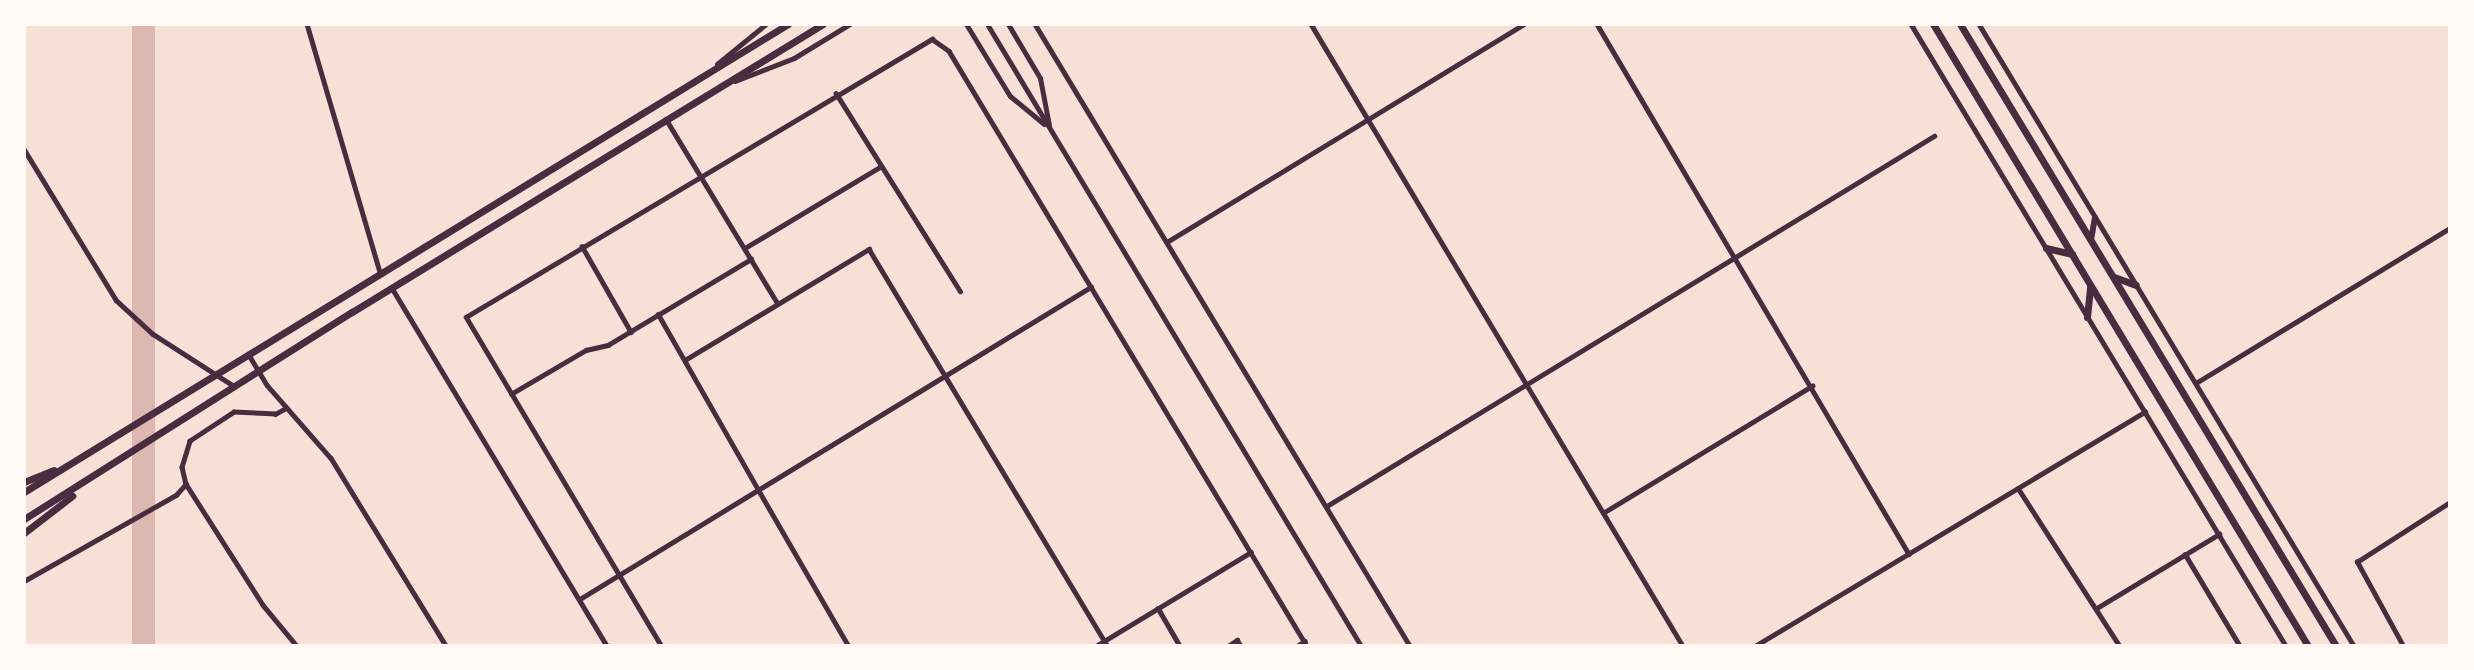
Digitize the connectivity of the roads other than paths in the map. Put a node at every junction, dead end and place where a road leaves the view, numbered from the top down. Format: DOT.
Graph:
graph roads {
  1 [pos="307,24"];
  2 [pos="765,24"];
  3 [pos="788,24"];
  4 [pos="823,24"];
  5 [pos="849,24"];
  6 [pos="966,24"];
  7 [pos="987,24"];
  8 [pos="1008,24"];
  9 [pos="1035,24"];
  10 [pos="1311,24"];
  11 [pos="1524,24"];
  12 [pos="1597,24"];
  13 [pos="1911,24"];
  14 [pos="1933,24"];
  15 [pos="1960,24"];
  16 [pos="1979,24"];
  17 [pos="706,73"];
  18 [pos="716,89"];
  19 [pos="836,93"];
  20 [pos="666,119"];
  21 [pos="1368,120"];
  22 [pos="1049,128"];
  23 [pos="1934,136"];
  24 [pos="24,149"];
  25 [pos="880,167"];
  26 [pos="701,175"];
  27 [pos="2095,217"];
  28 [pos="2449,228"];
  29 [pos="2091,240"];
  30 [pos="1167,242"];
  31 [pos="582,246"];
  32 [pos="745,248"];
  33 [pos="2046,248"];
  34 [pos="2072,254"];
  35 [pos="1736,257"];
  36 [pos="751,259"];
  37 [pos="380,272"];
  38 [pos="2113,276"];
  39 [pos="2090,285"];
  40 [pos="2136,285"];
  41 [pos="1091,287"];
  42 [pos="391,288"];
  43 [pos="960,292"];
  44 [pos="778,304"];
  45 [pos="658,315"];
  46 [pos="2087,317"];
  47 [pos="631,332"];
  48 [pos="249,355"];
  49 [pos="685,360"];
  50 [pos="259,371"];
  51 [pos="219,373"];
  52 [pos="945,376"];
  53 [pos="2196,383"];
  54 [pos="1527,385"];
  55 [pos="1812,385"];
  56 [pos="234,386"];
  57 [pos="511,394"];
  58 [pos="287,408"];
  59 [pos="2145,412"];
  60 [pos="74,462"];
  61 [pos="95,479"];
  62 [pos="24,482"];
  63 [pos="186,484"];
  64 [pos="2018,488"];
  65 [pos="758,490"];
  66 [pos="24,492"];
  67 [pos="2449,502"];
  68 [pos="1327,506"];
  69 [pos="1604,513"];
  70 [pos="24,519"];
  71 [pos="24,533"];
  72 [pos="2219,534"];
  73 [pos="1251,552"];
  74 [pos="1909,554"];
  75 [pos="2185,554"];
  76 [pos="619,575"];
  77 [pos="24,581"];
  78 [pos="579,599"];
  79 [pos="1158,608"];
  80 [pos="2097,608"];
  81 [pos="1106,643"];
  82 [pos="1306,643"];
  83 [pos="296,646"];
  84 [pos="446,646"];
  85 [pos="607,646"];
  86 [pos="661,646"];
  87 [pos="848,646"];
  88 [pos="1096,646"];
  89 [pos="1180,646"];
  90 [pos="1228,646"];
  91 [pos="1241,646"];
  92 [pos="1297,646"];
  93 [pos="1361,646"];
  94 [pos="1410,646"];
  95 [pos="1683,646"];
  96 [pos="1755,646"];
  97 [pos="2120,646"];
  98 [pos="2240,646"];
  99 [pos="2287,646"];
  100 [pos="2308,646"];
  101 [pos="2336,646"];
  102 [pos="2354,646"];
  103 [pos="2403,646"];
  1 -- 37 [label="street"];
  2 -- 17 [label="street"];
  3 -- 17 [label="main road"];
  4 -- 18 [label="main road"];
  5 -- 18 [label="street"];
  6 -- 22 [label="street"];
  7 -- 22 [label="street"];
  8 -- 22 [label="street"];
  9 -- 30 [label="street"];
  10 -- 21 [label="street"];
  11 -- 21 [label="street"];
  12 -- 35 [label="street"];
  13 -- 33 [label="street"];
  14 -- 34 [label="main road"];
  15 -- 29 [label="main road"];
  16 -- 27 [label="street"];
  17 -- 37 [label="main road"];
  18 -- 20 [label="main road"];
  19 -- 25 [label="street"];
  19 -- 26 [label="street"];
  19 -- 41 [label="street"];
  20 -- 26 [label="street"];
  20 -- 42 [label="main road"];
  21 -- 30 [label="street"];
  21 -- 54 [label="street"];
  22 -- 93 [label="street"];
  23 -- 35 [label="street"];
  24 -- 51 [label="street"];
  25 -- 32 [label="street"];
  25 -- 43 [label="street"];
  26 -- 31 [label="street"];
  26 -- 32 [label="street"];
  27 -- 29 [label="main road"];
  27 -- 40 [label="street"];
  28 -- 53 [label="street"];
  29 -- 38 [label="main road"];
  30 -- 68 [label="street"];
  31 -- 47 [label="street"];
  31 -- 57 [label="street"];
  32 -- 36 [label="street"];
  33 -- 34 [label="main road"];
  33 -- 46 [label="street"];
  34 -- 39 [label="main road"];
  35 -- 54 [label="street"];
  35 -- 55 [label="street"];
  36 -- 44 [label="street"];
  36 -- 45 [label="street"];
  37 -- 48 [label="main road"];
  38 -- 40 [label="main road"];
  38 -- 101 [label="main road"];
  39 -- 46 [label="main road"];
  39 -- 100 [label="main road"];
  40 -- 53 [label="street"];
  41 -- 52 [label="street"];
  41 -- 73 [label="street"];
  42 -- 50 [label="main road"];
  42 -- 78 [label="street"];
  44 -- 49 [label="street"];
  44 -- 52 [label="street"];
  45 -- 47 [label="street"];
  45 -- 49 [label="street"];
  46 -- 59 [label="street"];
  47 -- 57 [label="street"];
  48 -- 50 [label="street"];
  48 -- 51 [label="main road"];
  49 -- 65 [label="street"];
  50 -- 56 [label="main road"];
  50 -- 58 [label="street"];
  51 -- 56 [label="street"];
  51 -- 60 [label="main road"];
  52 -- 65 [label="street"];
  52 -- 81 [label="street"];
  53 -- 102 [label="street"];
  54 -- 68 [label="street"];
  54 -- 69 [label="street"];
  55 -- 69 [label="street"];
  55 -- 74 [label="street"];
  56 -- 61 [label="main road"];
  57 -- 76 [label="street"];
  58 -- 63 [label="street"];
  58 -- 84 [label="street"];
  59 -- 64 [label="street"];
  59 -- 72 [label="street"];
  60 -- 62 [label="main road"];
  60 -- 66 [label="main road"];
  61 -- 70 [label="main road"];
  61 -- 71 [label="main road"];
  63 -- 77 [label="street"];
  63 -- 83 [label="street"];
  64 -- 74 [label="street"];
  64 -- 80 [label="street"];
  65 -- 76 [label="street"];
  65 -- 87 [label="street"];
  67 -- 103 [label="street"];
  68 -- 94 [label="street"];
  69 -- 95 [label="street"];
  72 -- 75 [label="street"];
  72 -- 99 [label="street"];
  73 -- 79 [label="street"];
  73 -- 82 [label="street"];
  74 -- 96 [label="street"];
  75 -- 80 [label="street"];
  75 -- 98 [label="street"];
  76 -- 78 [label="street"];
  76 -- 86 [label="street"];
  78 -- 85 [label="street"];
  79 -- 81 [label="street"];
  79 -- 89 [label="street"];
  80 -- 97 [label="street"];
  81 -- 88 [label="street"];
  82 -- 92 [label="street"];
  90 -- 91 [label="street"];
}
